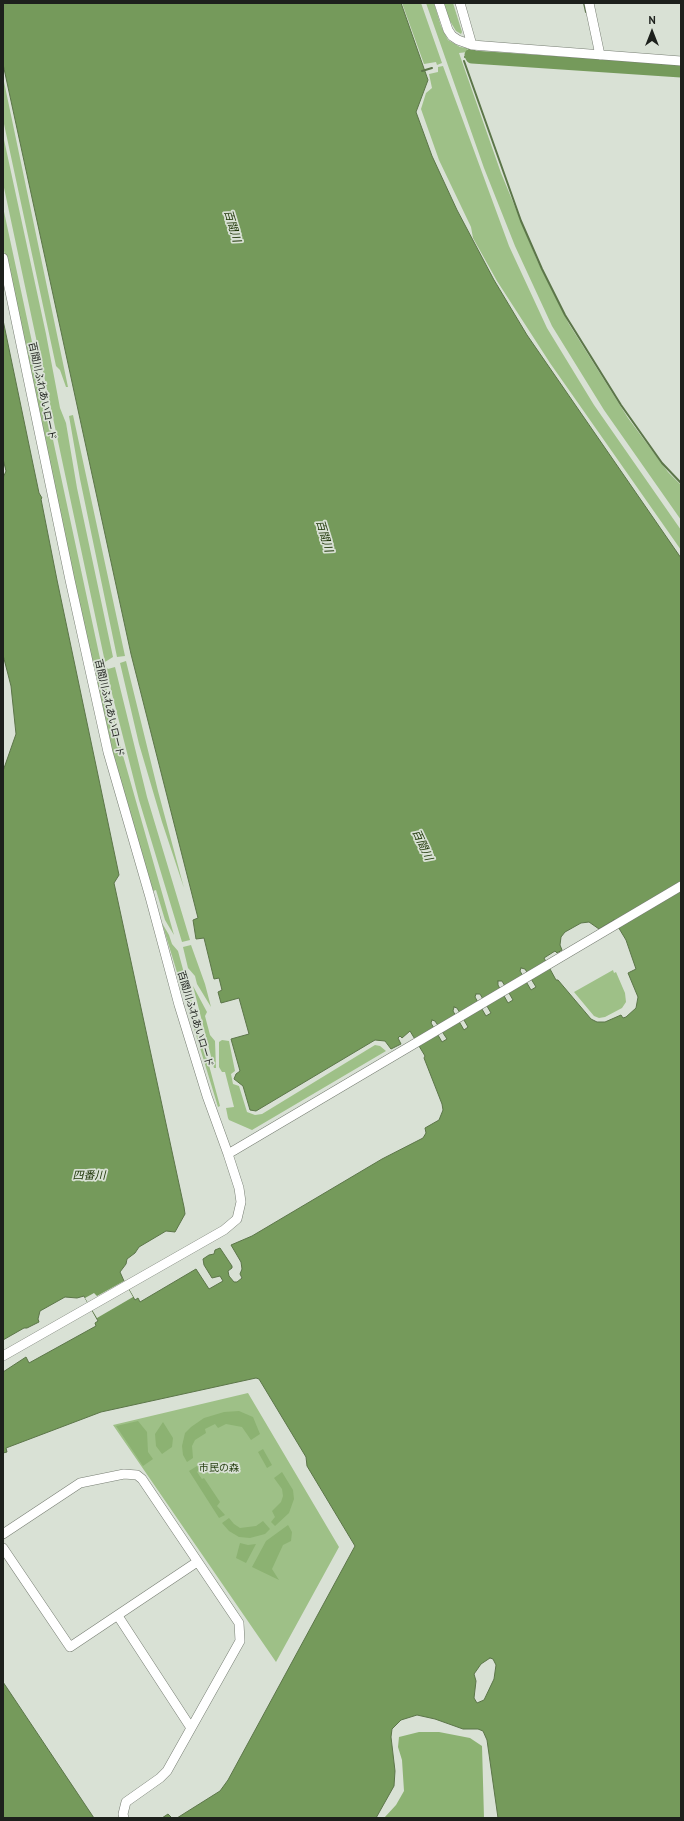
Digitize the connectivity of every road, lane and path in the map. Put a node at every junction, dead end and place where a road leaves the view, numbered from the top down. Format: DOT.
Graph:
graph roads {
  1 [pos="439,3"];
  2 [pos="460,3"];
  3 [pos="589,3"];
  4 [pos="472,45"];
  5 [pos="600,55"];
  6 [pos="681,61"];
  7 [pos="3,258"];
  8 [pos="681,886"];
  9 [pos="228,1154"];
  10 [pos="3,1356"];
  11 [pos="3,1534"];
  12 [pos="3,1548"];
  13 [pos="197,1562"];
  14 [pos="118,1616"];
  15 [pos="191,1728"];
  16 [pos="124,1818"];
  1 -- 4 [label="street"];
  2 -- 4 [label="street"];
  3 -- 5 [label="street"];
  4 -- 5 [label="street"];
  5 -- 6 [label="street"];
  7 -- 9 [label="street, 百間川ふれあいロード"];
  8 -- 9 [label="street"];
  9 -- 10 [label="street, 百間川ふれあいロード"];
  11 -- 13 [label="street"];
  12 -- 14 [label="street"];
  13 -- 14 [label="street"];
  13 -- 15 [label="street"];
  14 -- 15 [label="street"];
  15 -- 16 [label="street"];
}
